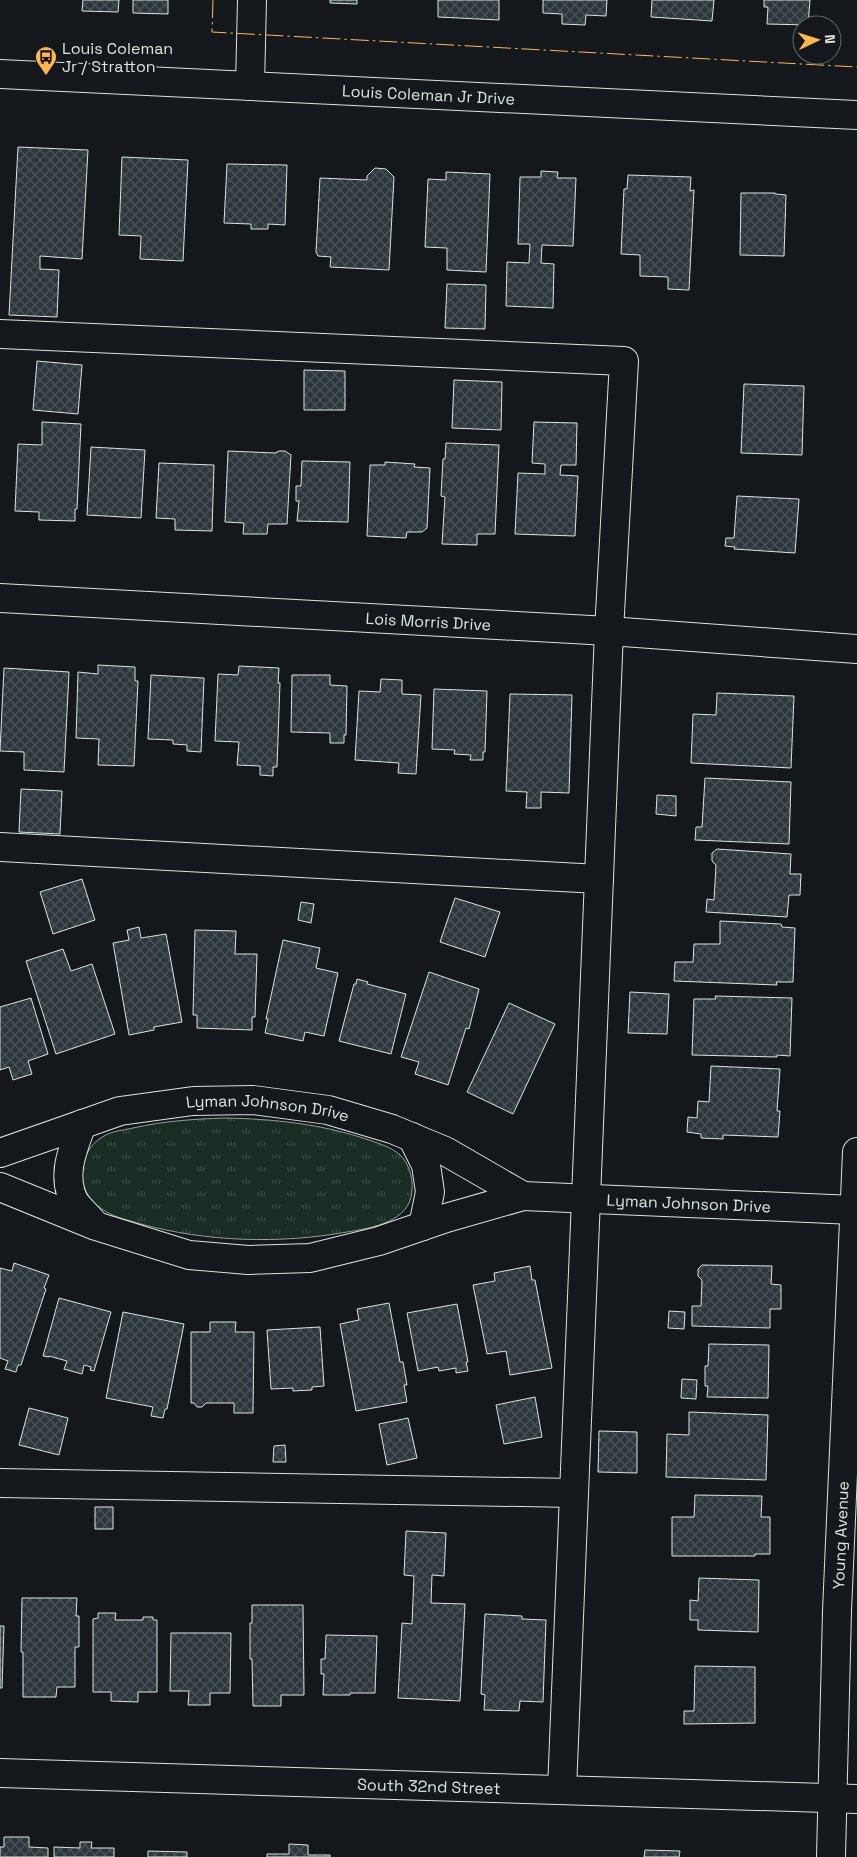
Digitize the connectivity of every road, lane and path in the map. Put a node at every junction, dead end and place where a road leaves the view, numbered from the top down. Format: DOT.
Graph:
graph roads {
  1 [pos="252,0"];
  2 [pos="0,74"];
  3 [pos="250,86"];
  4 [pos="857,115"];
  5 [pos="0,334"];
  6 [pos="0,598"];
  7 [pos="608,631"];
  8 [pos="857,649"];
  9 [pos="0,847"];
  10 [pos="599,880"];
  11 [pos="82,1124"];
  12 [pos="412,1137"];
  13 [pos="857,1152"];
  14 [pos="0,1153"];
  15 [pos="0,1187"];
  16 [pos="524,1196"];
  17 [pos="586,1199"];
  18 [pos="854,1210"];
  19 [pos="96,1226"];
  20 [pos="423,1226"];
  21 [pos="0,1483"];
  22 [pos="574,1493"];
  23 [pos="0,1773"];
  24 [pos="562,1790"];
  25 [pos="845,1799"];
  26 [pos="831,1857"];
  1 -- 3 [label="street"];
  2 -- 3 [label="street, Louis Coleman Jr Drive"];
  3 -- 4 [label="street, Louis Coleman Jr Drive"];
  5 -- 7 [label="street"];
  6 -- 7 [label="street, Lois Morris Drive"];
  7 -- 8 [label="street, Lois Morris Drive"];
  7 -- 10 [label="street"];
  9 -- 10 [label="street"];
  10 -- 17 [label="street"];
  11 -- 12 [label="street, Lyman Johnson Drive"];
  11 -- 14 [label="street, Lyman Johnson Drive"];
  11 -- 19 [label="street"];
  12 -- 16 [label="street, Lyman Johnson Drive"];
  12 -- 20 [label="street"];
  13 -- 18 [label="street, Young Avenue"];
  15 -- 19 [label="street, Lyman Johnson Drive"];
  16 -- 17 [label="street, Lyman Johnson Drive"];
  16 -- 20 [label="street, Lyman Johnson Drive"];
  17 -- 18 [label="street, Lyman Johnson Drive"];
  17 -- 22 [label="street"];
  18 -- 25 [label="street, Young Avenue"];
  19 -- 20 [label="street, Lyman Johnson Drive"];
  21 -- 22 [label="street"];
  22 -- 24 [label="street"];
  23 -- 24 [label="street, South 32nd Street"];
  24 -- 25 [label="street, South 32nd Street"];
  25 -- 26 [label="street, Young Avenue"];
}
